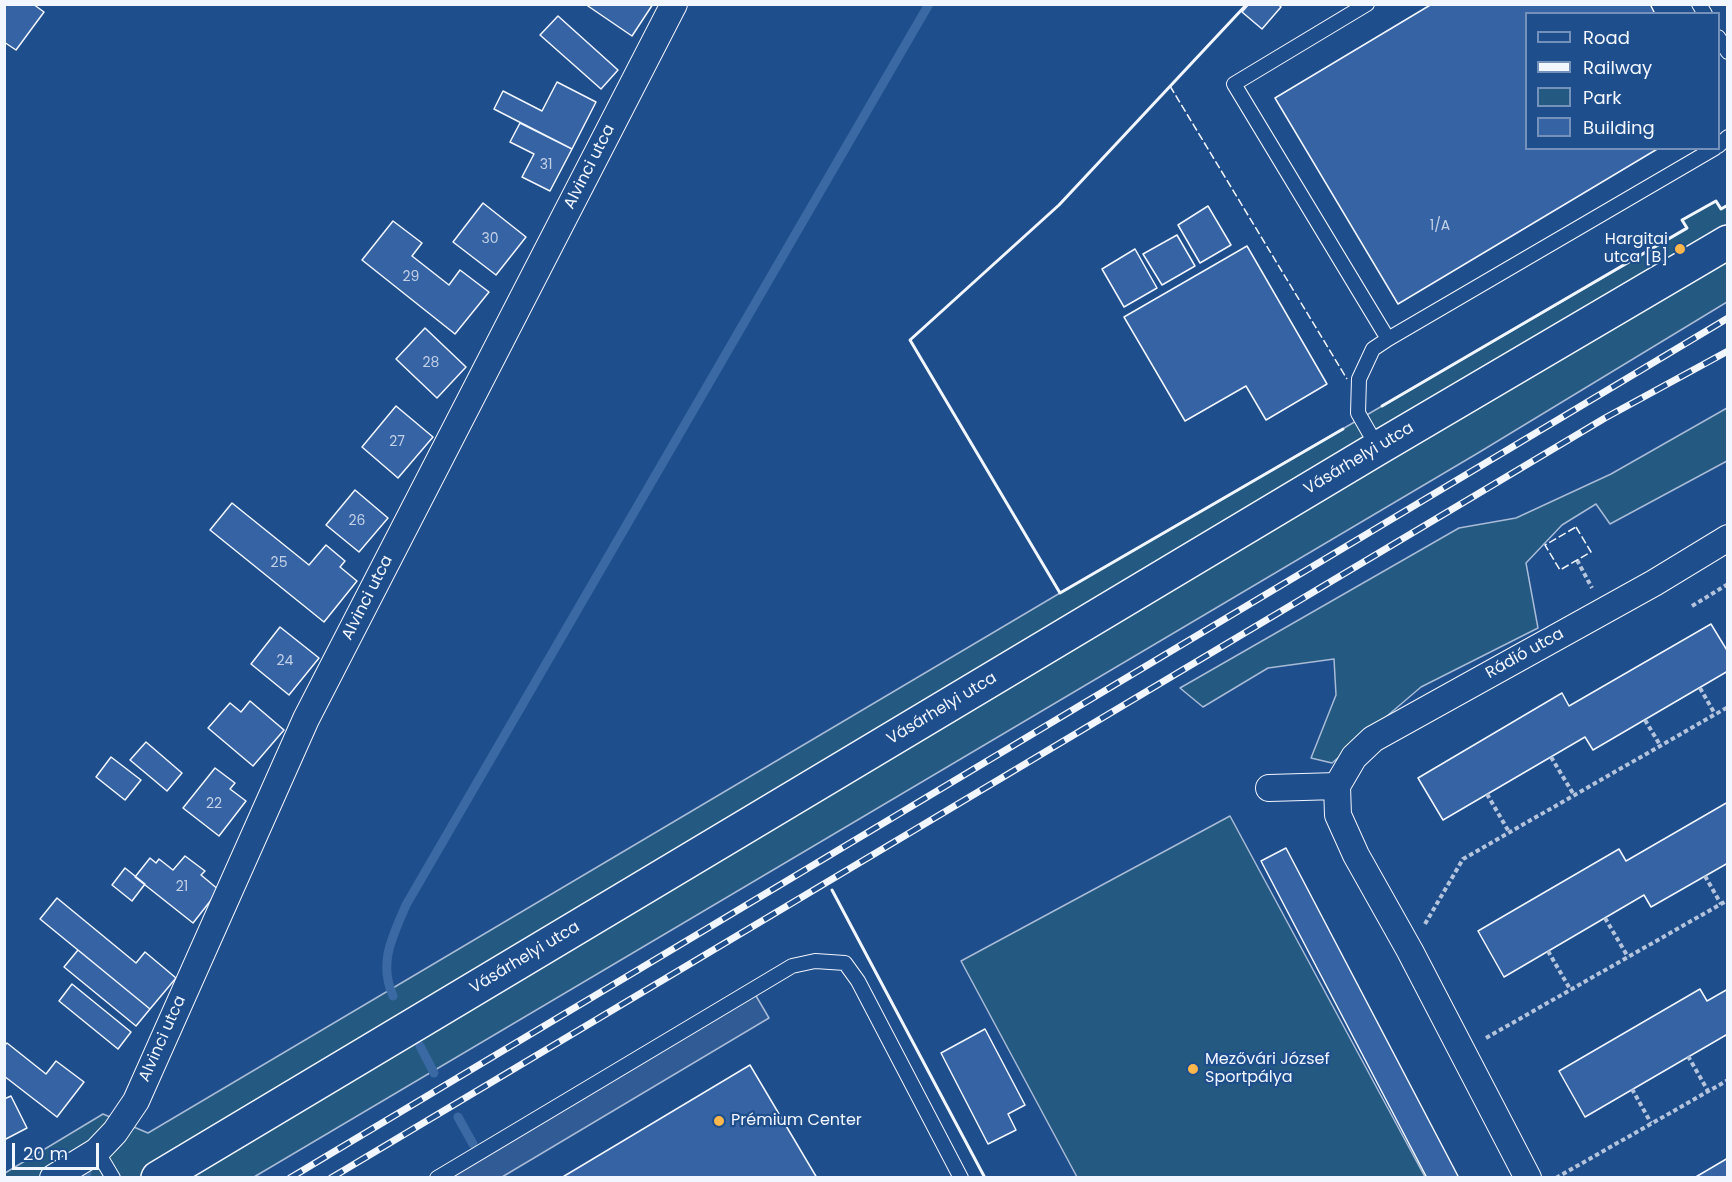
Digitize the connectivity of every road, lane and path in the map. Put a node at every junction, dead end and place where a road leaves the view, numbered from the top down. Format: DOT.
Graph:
graph roads {
  1 [pos="674,4"];
  2 [pos="1367,4"];
  3 [pos="1720,39"];
  4 [pos="1728,52"];
  5 [pos="1712,150"];
  6 [pos="1728,242"];
  7 [pos="1388,339"];
  8 [pos="1378,448"];
  9 [pos="1728,538"];
  10 [pos="1728,584"];
  11 [pos="1692,606"];
  12 [pos="1700,688"];
  13 [pos="1728,707"];
  14 [pos="1715,714"];
  15 [pos="1645,720"];
  16 [pos="1660,745"];
  17 [pos="1551,757"];
  18 [pos="1337,786"];
  19 [pos="1269,788"];
  20 [pos="1487,794"];
  21 [pos="1574,795"];
  22 [pos="1509,832"];
  23 [pos="1705,876"];
  24 [pos="1728,900"];
  25 [pos="1721,904"];
  26 [pos="1605,918"];
  27 [pos="1410,951"];
  28 [pos="1548,951"];
  29 [pos="1628,957"];
  30 [pos="1570,989"];
  31 [pos="1482,1040"];
  32 [pos="1688,1056"];
  33 [pos="1728,1080"];
  34 [pos="1632,1089"];
  35 [pos="1708,1091"];
  36 [pos="1651,1124"];
  37 [pos="97,1151"];
  38 [pos="53,1178"];
  39 [pos="113,1178"];
  40 [pos="158,1178"];
  41 [pos="437,1178"];
  42 [pos="961,1178"];
  43 [pos="1528,1178"];
  44 [pos="1556,1178"];
  1 -- 37 [label="street, Alvinci utca"];
  2 -- 7 [label="lane"];
  3 -- 4 [label="lane"];
  5 -- 7 [label="lane"];
  6 -- 8 [label="street, Vásárhelyi utca"];
  7 -- 8 [label="lane"];
  8 -- 40 [label="street, Vásárhelyi utca"];
  9 -- 18 [label="street, Rádió utca"];
  10 -- 11 [label="path"];
  12 -- 14 [label="path"];
  13 -- 14 [label="path"];
  14 -- 16 [label="path"];
  15 -- 16 [label="path"];
  16 -- 21 [label="path"];
  17 -- 21 [label="path"];
  18 -- 19 [label="street"];
  18 -- 27 [label="street"];
  20 -- 22 [label="path"];
  21 -- 22 [label="path"];
  22 -- 27 [label="path"];
  23 -- 25 [label="path"];
  24 -- 25 [label="path"];
  25 -- 29 [label="path"];
  26 -- 29 [label="path"];
  27 -- 43 [label="street"];
  28 -- 30 [label="path"];
  29 -- 30 [label="path"];
  30 -- 31 [label="path"];
  32 -- 35 [label="path"];
  33 -- 35 [label="path"];
  34 -- 36 [label="path"];
  35 -- 36 [label="path"];
  36 -- 44 [label="path"];
  37 -- 38 [label="street, Alvinci utca"];
  37 -- 39 [label="lane"];
  41 -- 42 [label="lane"];
}
